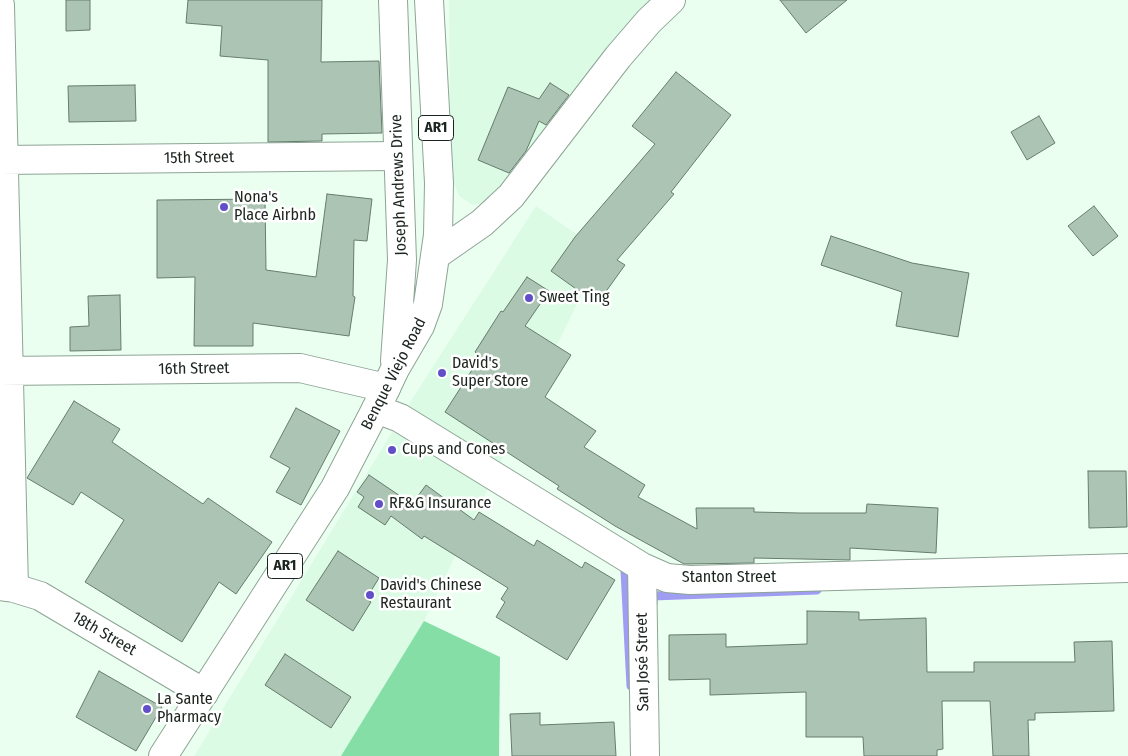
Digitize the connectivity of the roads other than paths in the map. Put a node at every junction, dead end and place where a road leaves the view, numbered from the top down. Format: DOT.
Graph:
graph roads {
  1 [pos="393,0"];
  2 [pos="429,0"];
  3 [pos="671,0"];
  4 [pos="0,5"];
  5 [pos="398,156"];
  6 [pos="2,160"];
  7 [pos="436,255"];
  8 [pos="4,371"];
  9 [pos="386,389"];
  10 [pos="642,567"];
  11 [pos="1128,568"];
  12 [pos="7,587"];
  13 [pos="204,693"];
  14 [pos="163,756"];
  15 [pos="645,756"];
  1 -- 5 [label="main road, Joseph Andrews Drive / AR1"];
  2 -- 7 [label="main road, AR1"];
  3 -- 7 [label="main road"];
  4 -- 6 [label="main road"];
  5 -- 6 [label="main road, 15th Street"];
  5 -- 9 [label="main road, Joseph Andrews Drive / AR1"];
  6 -- 8 [label="main road"];
  7 -- 9 [label="main road, Benque Viejo Road / AR1"];
  8 -- 9 [label="main road, 16th Street"];
  8 -- 12 [label="main road"];
  9 -- 10 [label="main road, Stanton Street"];
  9 -- 13 [label="main road, Benque Viejo Road / AR1"];
  10 -- 11 [label="main road, Stanton Street"];
  10 -- 15 [label="main road, San José Street"];
  12 -- 13 [label="main road, 18th Street"];
  13 -- 14 [label="main road, Benque Viejo Road / AR1"];
}
